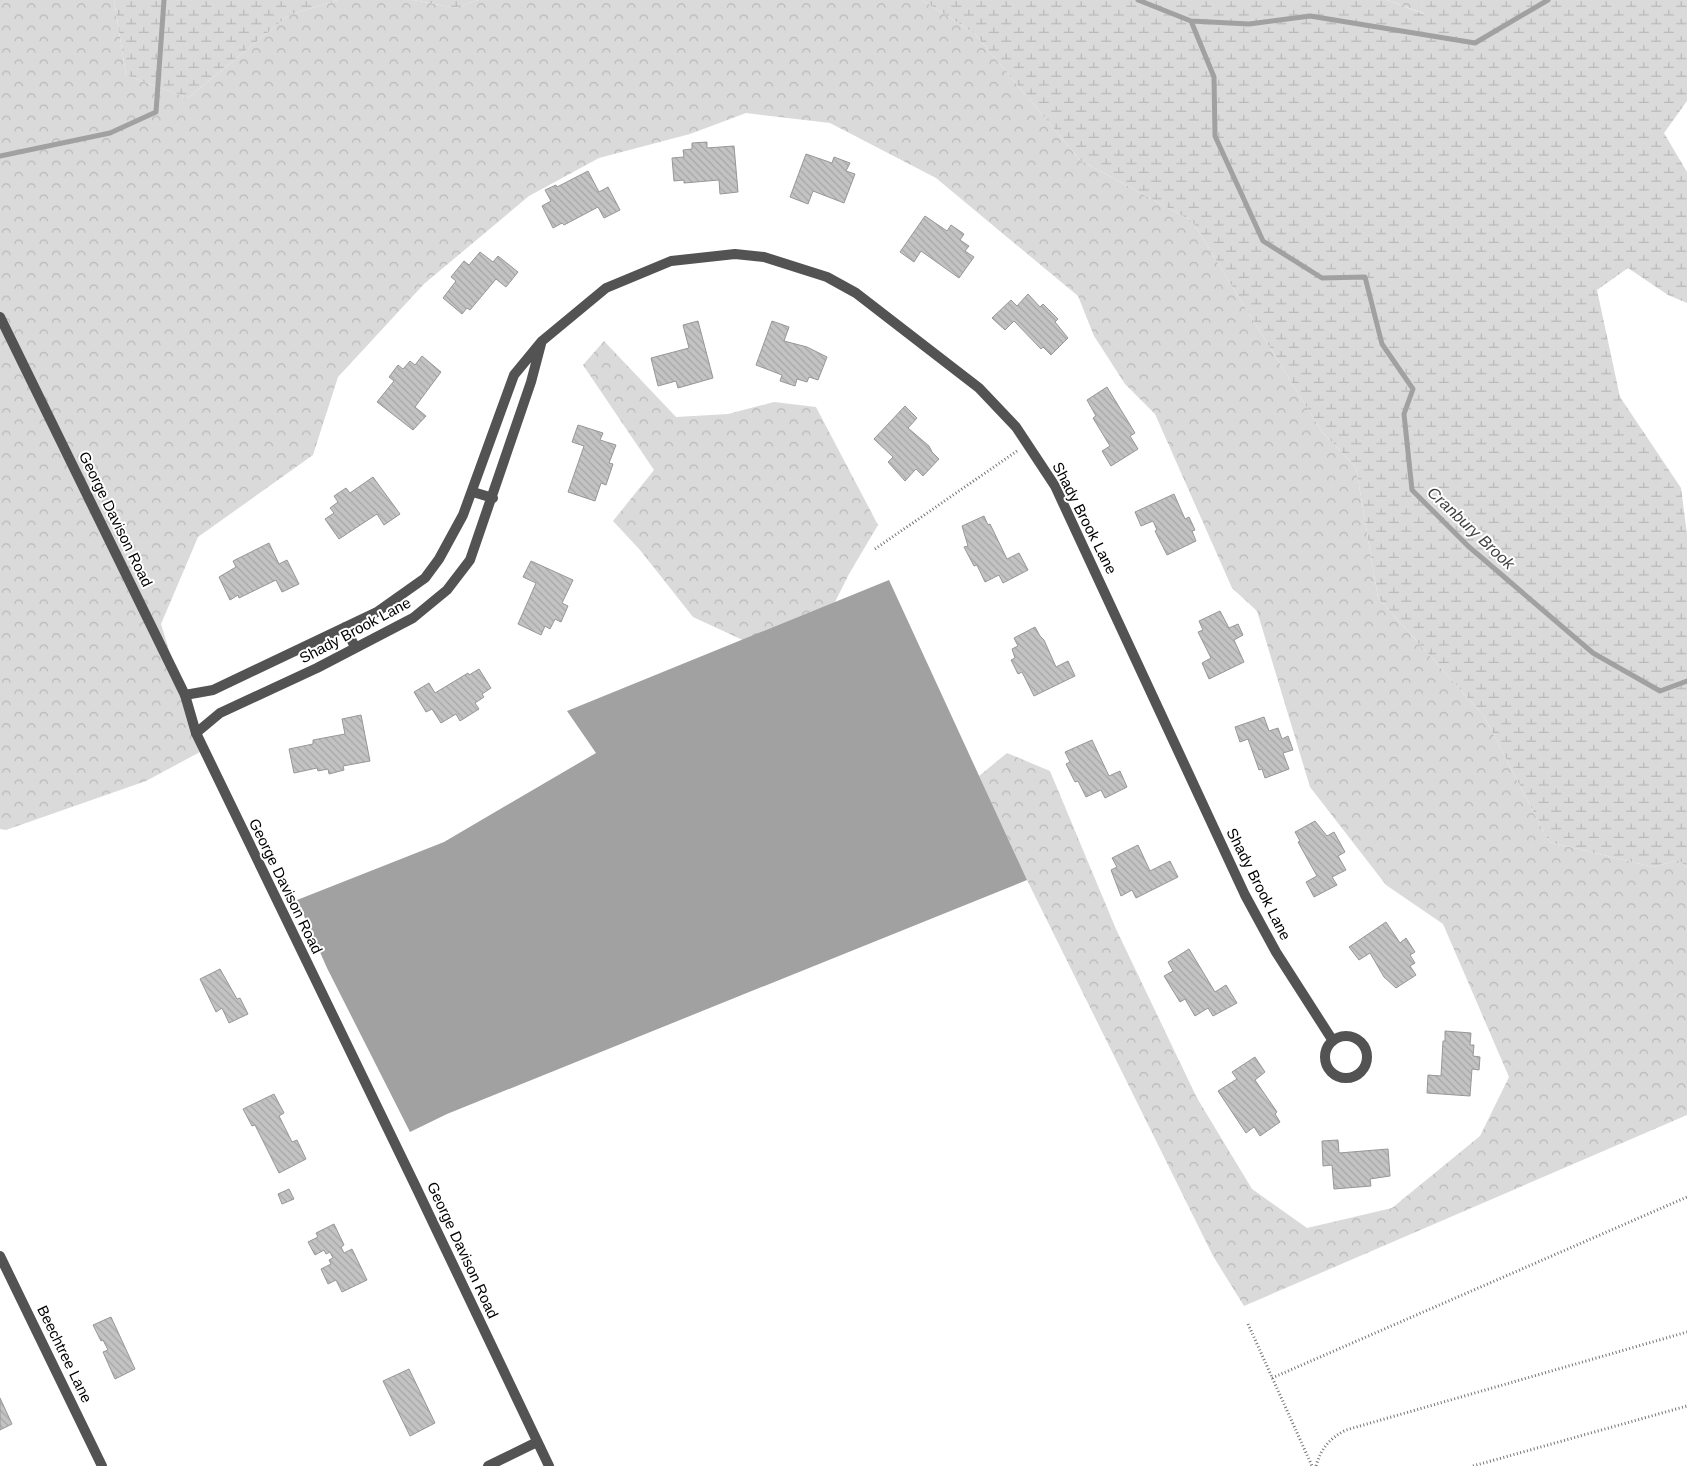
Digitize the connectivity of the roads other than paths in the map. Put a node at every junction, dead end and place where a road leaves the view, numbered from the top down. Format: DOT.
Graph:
graph roads {
  1 [pos="0,317"];
  2 [pos="542,341"];
  3 [pos="473,492"];
  4 [pos="493,498"];
  5 [pos="345,627"];
  6 [pos="356,647"];
  7 [pos="185,695"];
  8 [pos="196,733"];
  9 [pos="1333,1041"];
  10 [pos="0,1256"];
  11 [pos="537,1442"];
  12 [pos="102,1466"];
  13 [pos="488,1466"];
  14 [pos="549,1466"];
  1 -- 7 [label="street, George Davison Road"];
  2 -- 3 [label="street, Shady Brook Lane"];
  2 -- 4 [label="street, Shady Brook Lane"];
  2 -- 9 [label="street, Shady Brook Lane"];
  3 -- 4 [label="street"];
  3 -- 5 [label="street, Shady Brook Lane"];
  4 -- 6 [label="street, Shady Brook Lane"];
  5 -- 6 [label="street"];
  5 -- 7 [label="street, Shady Brook Lane"];
  6 -- 8 [label="street, Shady Brook Lane"];
  7 -- 8 [label="street, George Davison Road"];
  8 -- 11 [label="street, George Davison Road"];
  9 -- 9 [label="street"];
  10 -- 12 [label="street, Beechtree Lane"];
  11 -- 13 [label="street"];
  11 -- 14 [label="street, George Davison Road"];
}
